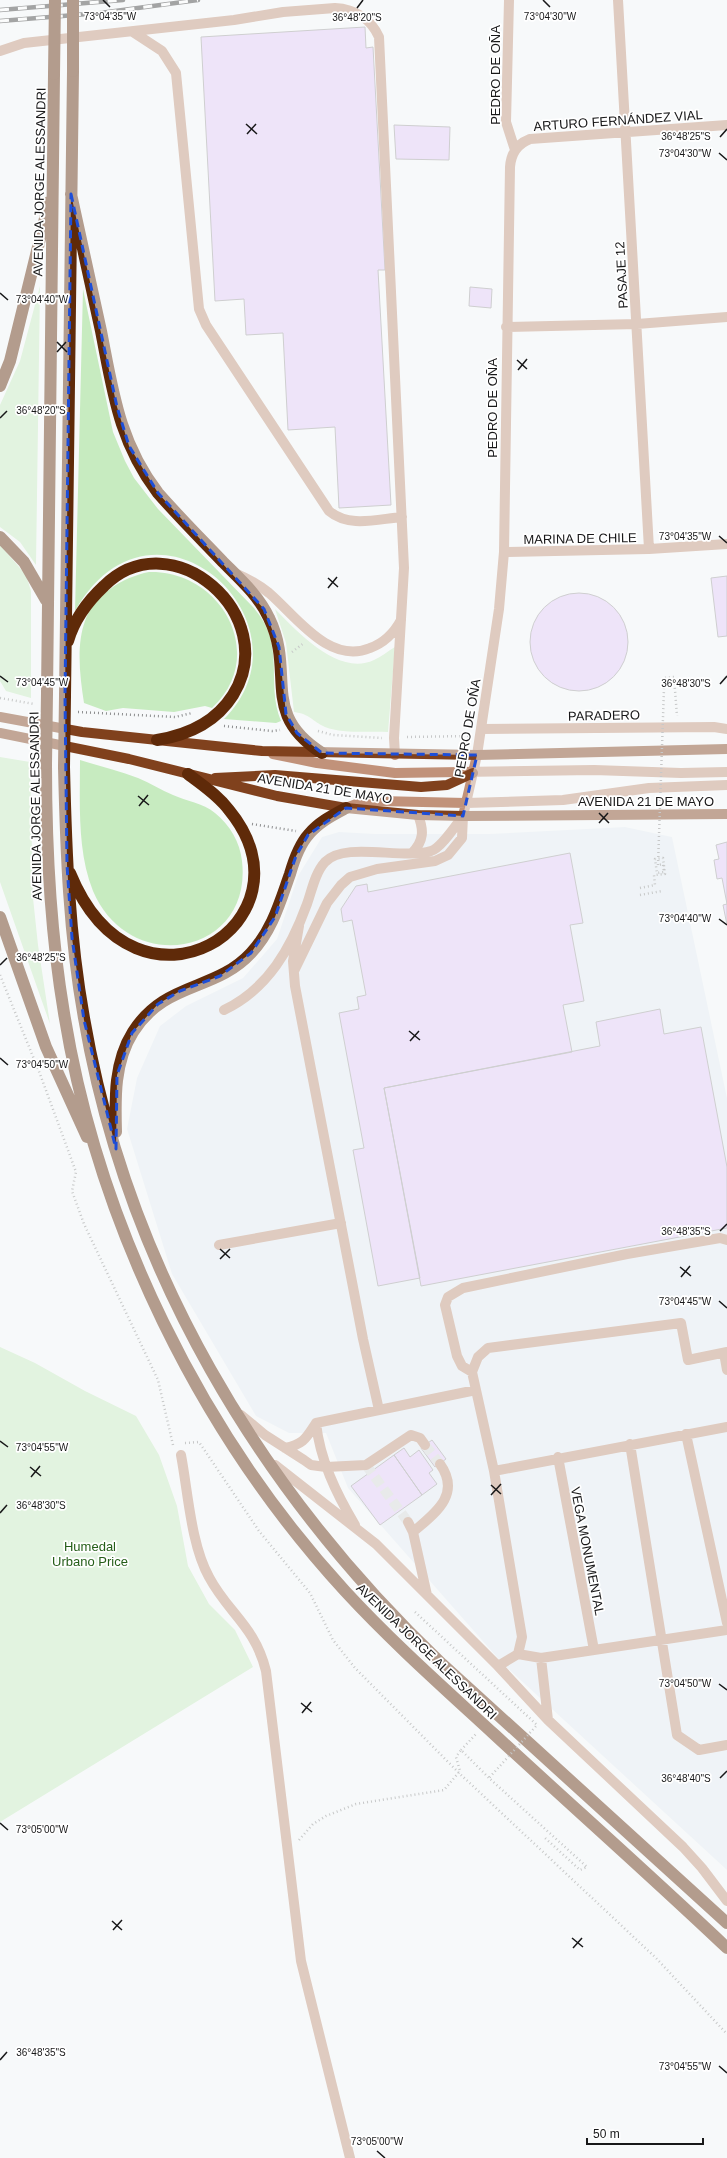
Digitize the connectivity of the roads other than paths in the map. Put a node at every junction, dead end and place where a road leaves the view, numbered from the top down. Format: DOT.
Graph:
graph roads {
  1 [pos="55,0"];
  2 [pos="73,0"];
  3 [pos="509,0"];
  4 [pos="618,0"];
  5 [pos="133,32"];
  6 [pos="0,50"];
  7 [pos="727,125"];
  8 [pos="626,131"];
  9 [pos="514,150"];
  10 [pos="54,183"];
  11 [pos="71,194"];
  12 [pos="727,317"];
  13 [pos="637,324"];
  14 [pos="506,327"];
  15 [pos="0,386"];
  16 [pos="402,517"];
  17 [pos="0,537"];
  18 [pos="727,544"];
  19 [pos="649,549"];
  20 [pos="504,552"];
  21 [pos="234,572"];
  22 [pos="48,605"];
  23 [pos="401,620"];
  24 [pos="66,650"];
  25 [pos="0,717"];
  26 [pos="727,729"];
  27 [pos="0,733"];
  28 [pos="480,733"];
  29 [pos="157,740"];
  30 [pos="727,749"];
  31 [pos="262,751"];
  32 [pos="322,753"];
  33 [pos="395,755"];
  34 [pos="477,755"];
  35 [pos="727,772"];
  36 [pos="473,773"];
  37 [pos="188,774"];
  38 [pos="207,778"];
  39 [pos="727,785"];
  40 [pos="466,803"];
  41 [pos="346,808"];
  42 [pos="727,814"];
  43 [pos="418,815"];
  44 [pos="463,816"];
  45 [pos="412,853"];
  46 [pos="67,865"];
  47 [pos="0,916"];
  48 [pos="299,926"];
  49 [pos="294,971"];
  50 [pos="224,1010"];
  51 [pos="116,1149"];
  52 [pos="101,1165"];
  53 [pos="341,1223"];
  54 [pos="727,1240"];
  55 [pos="219,1244"];
  56 [pos="725,1352"];
  57 [pos="727,1370"];
  58 [pos="472,1372"];
  59 [pos="476,1390"];
  60 [pos="231,1406"];
  61 [pos="379,1410"];
  62 [pos="316,1422"];
  63 [pos="727,1428"];
  64 [pos="686,1434"];
  65 [pos="425,1444"];
  66 [pos="630,1444"];
  67 [pos="285,1448"];
  68 [pos="260,1452"];
  69 [pos="181,1455"];
  70 [pos="558,1457"];
  71 [pos="440,1464"];
  72 [pos="326,1467"];
  73 [pos="494,1470"];
  74 [pos="408,1522"];
  75 [pos="357,1529"];
  76 [pos="413,1532"];
  77 [pos="427,1595"];
  78 [pos="727,1623"];
  79 [pos="727,1630"];
  80 [pos="662,1640"];
  81 [pos="594,1650"];
  82 [pos="518,1654"];
  83 [pos="541,1658"];
  84 [pos="498,1666"];
  85 [pos="548,1720"];
  86 [pos="727,1745"];
  87 [pos="727,1901"];
  88 [pos="727,1923"];
  89 [pos="727,1948"];
  90 [pos="350,2158"];
  1 -- 10 [label="highway, AVENIDA JORGE ALESSANDRI, bridge"];
  2 -- 11 [label="highway, AVENIDA JORGE ALESSANDRI, bridge"];
  3 -- 9 [label="street, PEDRO DE OÑA"];
  4 -- 8 [label="street, PASAJE 12"];
  5 -- 6 [label="street"];
  5 -- 16 [label="street"];
  5 -- 16 [label="street"];
  7 -- 8 [label="street, ARTURO FERNÁNDEZ VIAL"];
  8 -- 9 [label="street, ARTURO FERNÁNDEZ VIAL"];
  8 -- 13 [label="street, PASAJE 12"];
  9 -- 14 [label="street, PEDRO DE OÑA"];
  10 -- 15 [label="highway"];
  10 -- 22 [label="highway, AVENIDA JORGE ALESSANDRI"];
  11 -- 21 [label="highway"];
  11 -- 24 [label="highway, AVENIDA JORGE ALESSANDRI"];
  12 -- 13 [label="street"];
  13 -- 14 [label="street"];
  13 -- 19 [label="street, PASAJE 12"];
  14 -- 20 [label="street, PEDRO DE OÑA"];
  16 -- 23 [label="street"];
  17 -- 22 [label="highway"];
  18 -- 19 [label="street, MARINA DE CHILE"];
  19 -- 20 [label="street, MARINA DE CHILE"];
  20 -- 28 [label="street, PEDRO DE OÑA"];
  21 -- 23 [label="street"];
  21 -- 32 [label="highway"];
  22 -- 52 [label="highway, AVENIDA JORGE ALESSANDRI, bridge"];
  23 -- 33 [label="street"];
  24 -- 29 [label="highway"];
  24 -- 46 [label="highway, AVENIDA JORGE ALESSANDRI, bridge"];
  25 -- 29 [label="main road, AVENIDA 21 DE MAYO"];
  26 -- 28 [label="street, PARADERO"];
  27 -- 37 [label="main road, AVENIDA 21 DE MAYO"];
  28 -- 34 [label="street, PEDRO DE OÑA"];
  29 -- 31 [label="main road, AVENIDA 21 DE MAYO"];
  30 -- 34 [label="main road, AVENIDA 21 DE MAYO"];
  31 -- 32 [label="main road, AVENIDA 21 DE MAYO"];
  31 -- 36 [label="street"];
  32 -- 33 [label="main road, AVENIDA 21 DE MAYO"];
  33 -- 34 [label="main road, AVENIDA 21 DE MAYO"];
  34 -- 36 [label="street, PEDRO DE OÑA"];
  35 -- 36 [label="street"];
  36 -- 38 [label="main road"];
  36 -- 40 [label="street, PEDRO DE OÑA"];
  37 -- 38 [label="main road, AVENIDA 21 DE MAYO"];
  37 -- 46 [label="highway"];
  38 -- 41 [label="main road, AVENIDA 21 DE MAYO"];
  39 -- 40 [label="street"];
  40 -- 41 [label="street"];
  40 -- 44 [label="street, PEDRO DE OÑA"];
  41 -- 43 [label="main road, AVENIDA 21 DE MAYO"];
  41 -- 51 [label="highway"];
  42 -- 44 [label="main road, AVENIDA 21 DE MAYO"];
  43 -- 44 [label="main road, AVENIDA 21 DE MAYO"];
  43 -- 45 [label="street"];
  44 -- 45 [label="street"];
  44 -- 49 [label="street, PEDRO DE OÑA"];
  45 -- 48 [label="street"];
  46 -- 51 [label="highway, AVENIDA JORGE ALESSANDRI"];
  47 -- 52 [label="highway"];
  48 -- 49 [label="street"];
  48 -- 50 [label="street"];
  49 -- 53 [label="street"];
  51 -- 60 [label="highway, AVENIDA JORGE ALESSANDRI"];
  52 -- 89 [label="highway, AVENIDA JORGE ALESSANDRI"];
  53 -- 55 [label="street"];
  53 -- 61 [label="street"];
  54 -- 58 [label="street"];
  56 -- 57 [label="street"];
  56 -- 58 [label="street"];
  58 -- 59 [label="street"];
  59 -- 61 [label="street"];
  59 -- 73 [label="street"];
  60 -- 67 [label="street"];
  60 -- 68 [label="highway, AVENIDA JORGE ALESSANDRI"];
  61 -- 62 [label="street"];
  62 -- 67 [label="street"];
  62 -- 72 [label="street"];
  63 -- 64 [label="street"];
  64 -- 66 [label="street"];
  64 -- 78 [label="street"];
  65 -- 72 [label="street"];
  66 -- 70 [label="street"];
  66 -- 80 [label="street"];
  67 -- 72 [label="street"];
  68 -- 75 [label="street"];
  68 -- 88 [label="highway, AVENIDA JORGE ALESSANDRI"];
  69 -- 90 [label="street"];
  70 -- 73 [label="street"];
  70 -- 81 [label="street, VEGA MONUMENTAL"];
  71 -- 76 [label="street"];
  72 -- 75 [label="street"];
  73 -- 82 [label="street"];
  74 -- 76 [label="street"];
  75 -- 77 [label="street"];
  76 -- 77 [label="street"];
  77 -- 84 [label="street"];
  79 -- 80 [label="street"];
  80 -- 81 [label="street"];
  80 -- 86 [label="street"];
  81 -- 83 [label="street"];
  82 -- 83 [label="street"];
  82 -- 84 [label="street"];
  83 -- 85 [label="street"];
  84 -- 85 [label="street"];
  85 -- 87 [label="street"];
}
